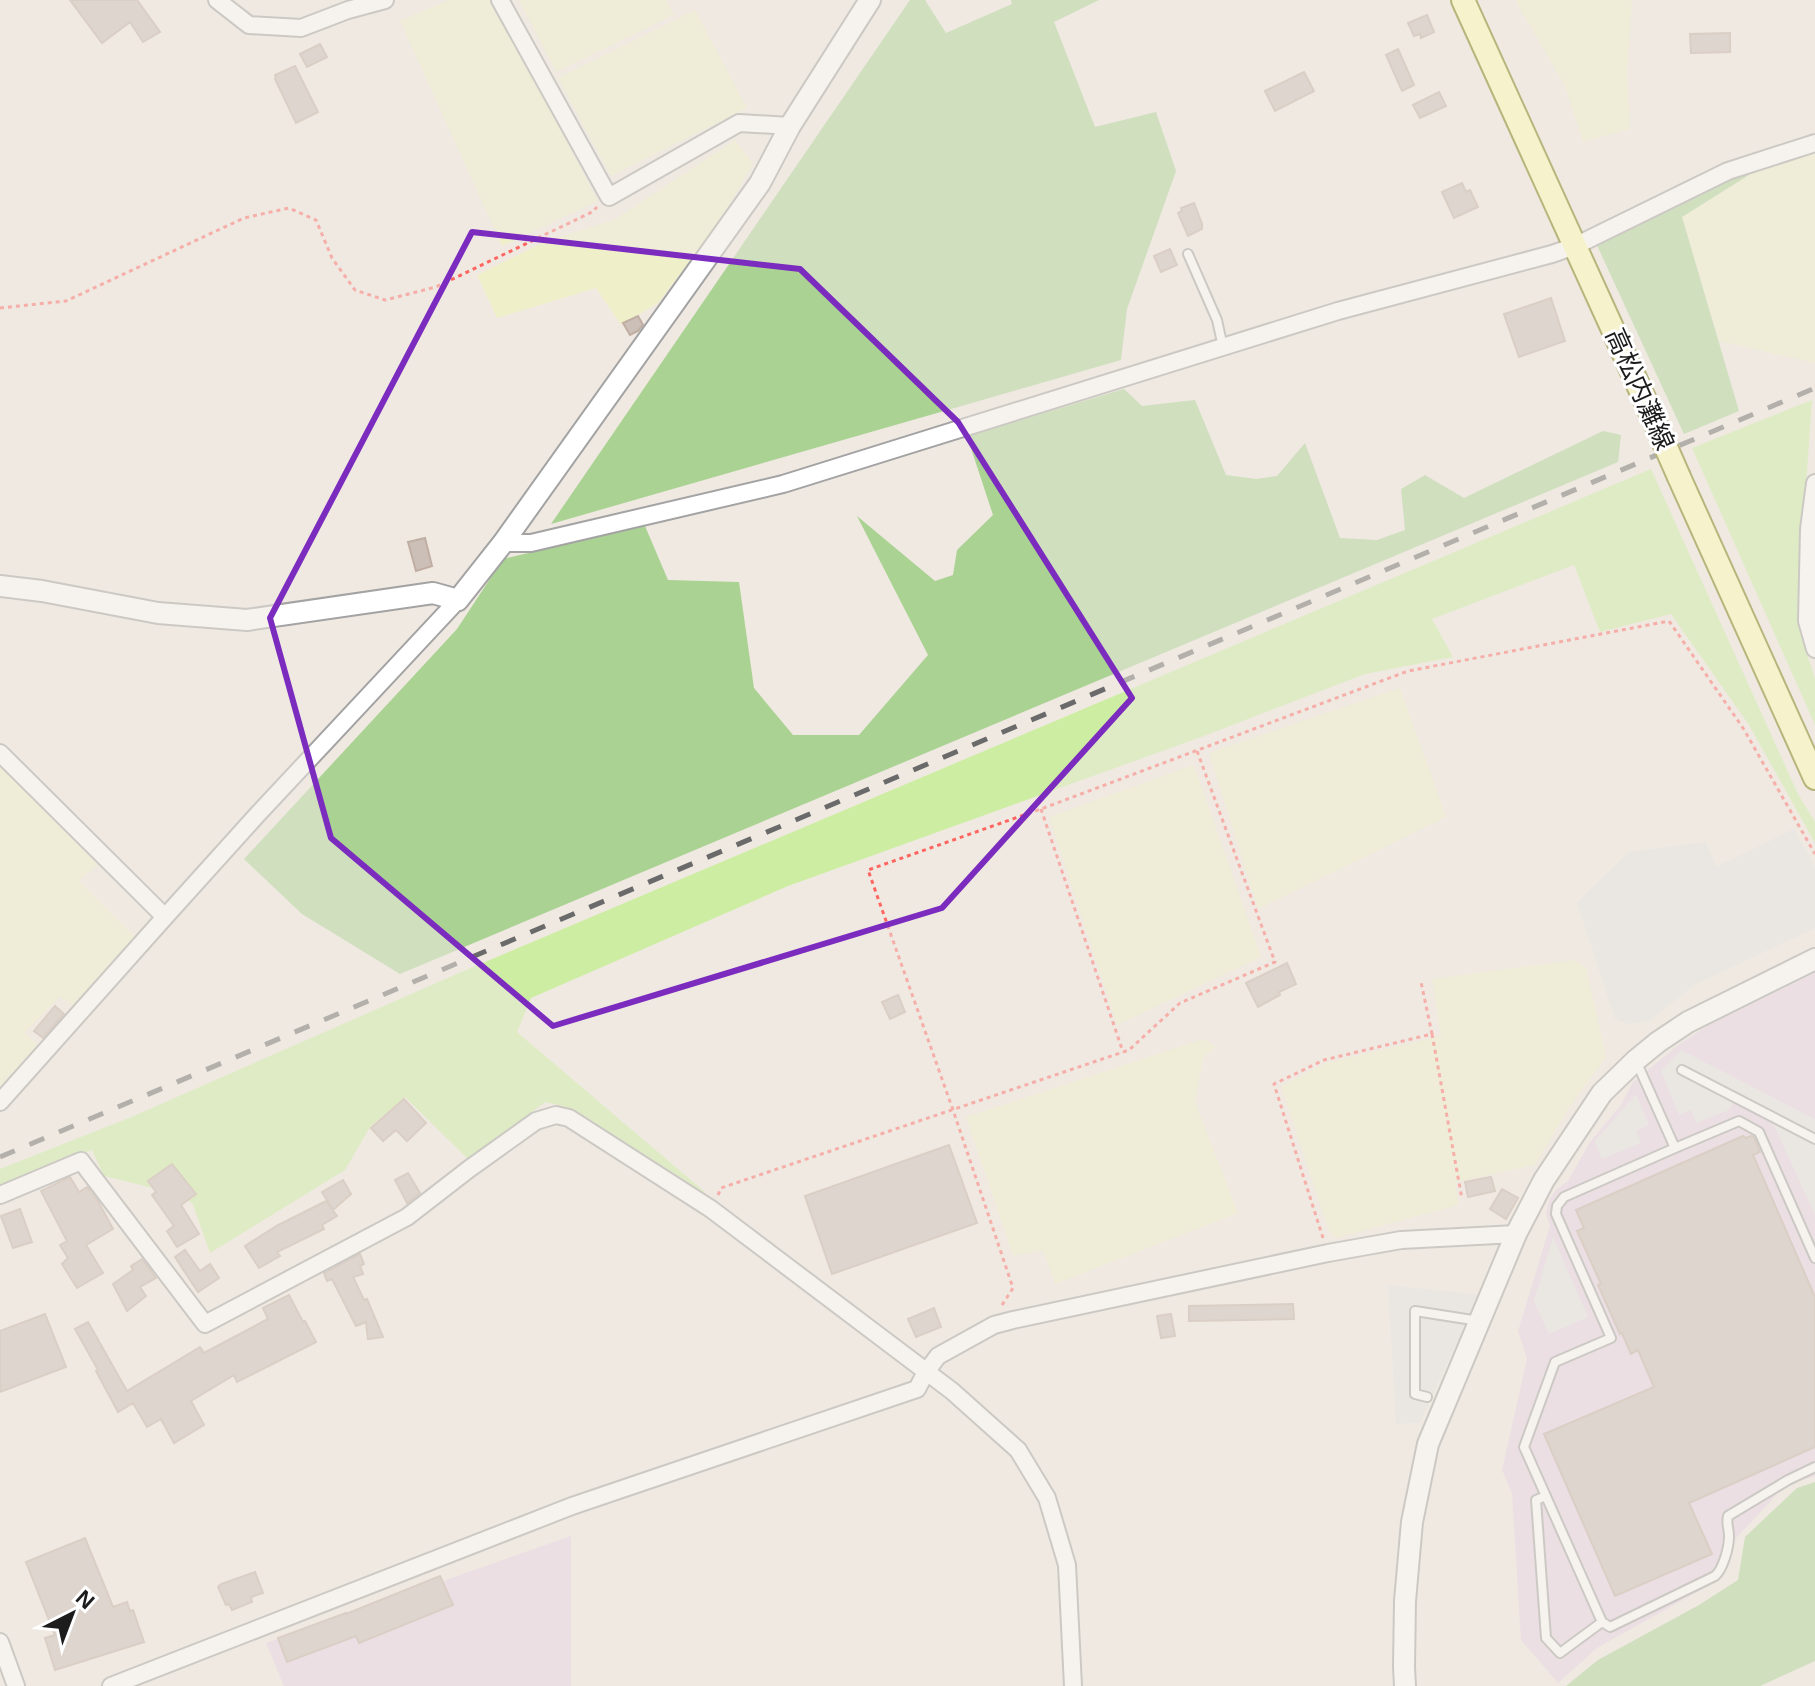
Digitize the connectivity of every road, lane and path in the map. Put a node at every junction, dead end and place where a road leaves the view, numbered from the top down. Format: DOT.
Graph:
graph roads {
  1 [pos="217,0"];
  2 [pos="385,0"];
  3 [pos="500,0"];
  4 [pos="870,0"];
  5 [pos="1463,0"];
  6 [pos="790,126"];
  7 [pos="1815,143"];
  8 [pos="609,197"];
  9 [pos="1575,246"];
  10 [pos="1188,254"];
  11 [pos="0,308"];
  12 [pos="1224,347"];
  13 [pos="1815,483"];
  14 [pos="503,543"];
  15 [pos="0,586"];
  16 [pos="458,600"];
  17 [pos="1815,649"];
  18 [pos="1197,751"];
  19 [pos="0,753"];
  20 [pos="1815,778"];
  21 [pos="1041,809"];
  22 [pos="1815,854"];
  23 [pos="165,917"];
  24 [pos="1813,965"];
  25 [pos="1421,982"];
  26 [pos="1432,1034"];
  27 [pos="1123,1052"];
  28 [pos="1636,1060"];
  29 [pos="1682,1070"];
  30 [pos="0,1102"];
  31 [pos="953,1110"];
  32 [pos="1758,1110"];
  33 [pos="1749,1126"];
  34 [pos="1815,1139"];
  35 [pos="1675,1148"];
  36 [pos="0,1195"];
  37 [pos="1462,1199"];
  38 [pos="711,1209"];
  39 [pos="1516,1234"];
  40 [pos="1328,1253"];
  41 [pos="1815,1258"];
  42 [pos="1480,1321"];
  43 [pos="994,1325"];
  44 [pos="926,1372"];
  45 [pos="1427,1397"];
  46 [pos="1815,1467"];
  47 [pos="1546,1496"];
  48 [pos="1602,1622"];
  49 [pos="0,1642"];
  50 [pos="16,1686"];
  51 [pos="111,1686"];
  52 [pos="1073,1686"];
  53 [pos="1405,1686"];
  1 -- 2 [label="street"];
  3 -- 8 [label="street"];
  4 -- 6 [label="street"];
  5 -- 9 [label="main road, 高松内灘線"];
  6 -- 8 [label="street"];
  6 -- 14 [label="street"];
  7 -- 9 [label="street"];
  8 -- 11 [label="path"];
  9 -- 12 [label="street"];
  9 -- 20 [label="main road, 高松内灘線, bridge"];
  10 -- 12 [label="lane"];
  12 -- 14 [label="street"];
  13 -- 17 [label="street"];
  14 -- 16 [label="street"];
  15 -- 16 [label="street"];
  16 -- 23 [label="street"];
  18 -- 21 [label="path"];
  18 -- 22 [label="path"];
  18 -- 27 [label="path"];
  19 -- 23 [label="street"];
  21 -- 27 [label="path"];
  21 -- 31 [label="path"];
  23 -- 30 [label="street"];
  24 -- 28 [label="street"];
  25 -- 26 [label="path"];
  26 -- 37 [label="path"];
  26 -- 40 [label="path"];
  27 -- 31 [label="path"];
  28 -- 35 [label="lane"];
  28 -- 39 [label="street"];
  29 -- 32 [label="lane"];
  31 -- 38 [label="path"];
  31 -- 43 [label="path"];
  32 -- 33 [label="lane"];
  32 -- 34 [label="lane"];
  33 -- 35 [label="lane"];
  33 -- 41 [label="lane"];
  35 -- 47 [label="lane"];
  36 -- 38 [label="street"];
  38 -- 44 [label="street"];
  39 -- 40 [label="street"];
  39 -- 42 [label="street"];
  40 -- 43 [label="street"];
  42 -- 45 [label="lane"];
  42 -- 53 [label="street"];
  43 -- 44 [label="street"];
  44 -- 51 [label="street"];
  44 -- 52 [label="street"];
  46 -- 48 [label="lane"];
  47 -- 48 [label="lane"];
  47 -- 48 [label="lane"];
  49 -- 50 [label="street"];
}
